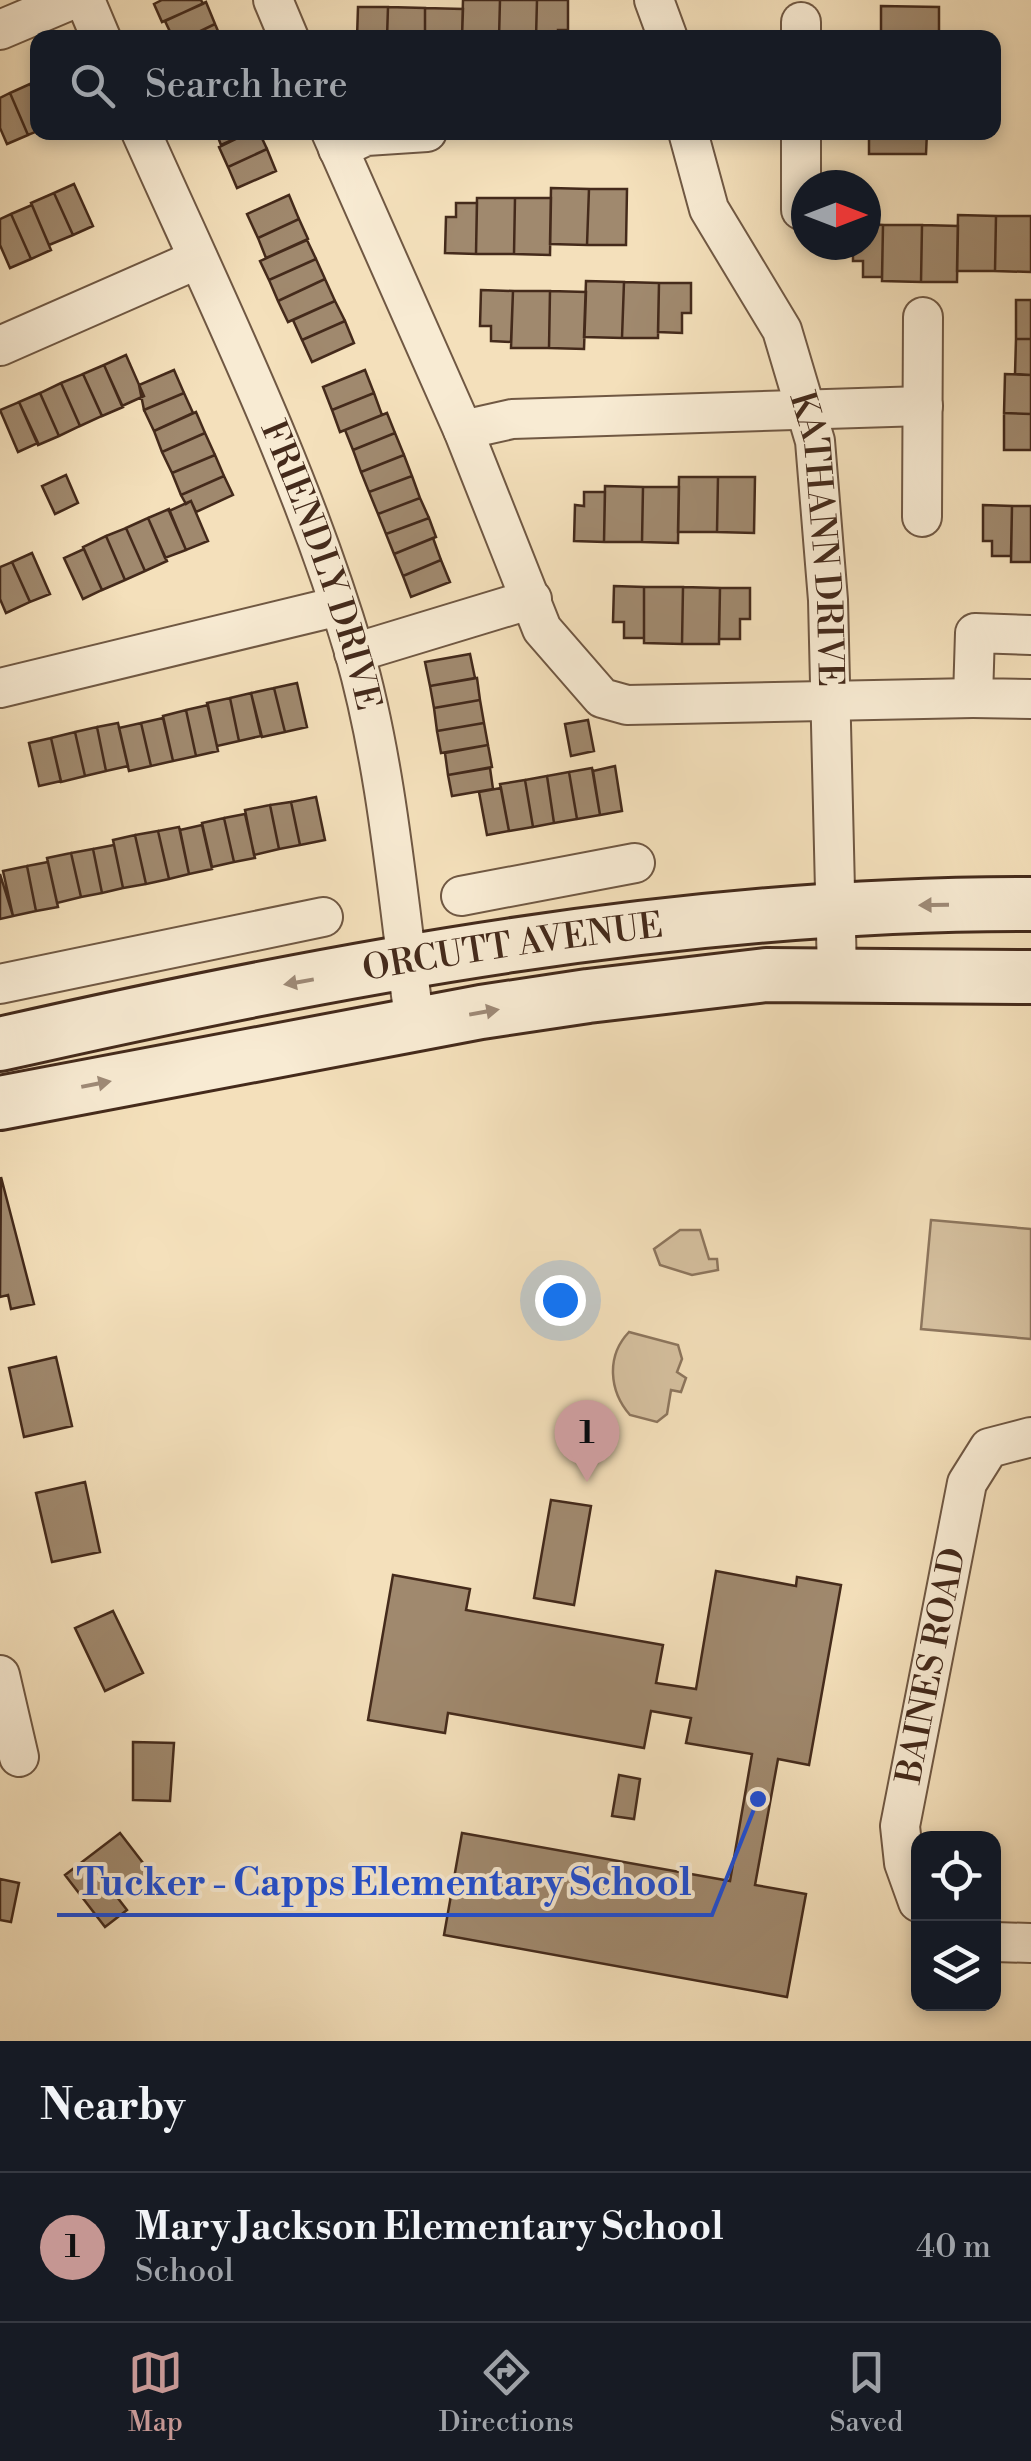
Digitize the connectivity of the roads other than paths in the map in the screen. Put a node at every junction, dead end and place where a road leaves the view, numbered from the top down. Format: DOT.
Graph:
graph roads {
  1 [pos="70,0"];
  2 [pos="85,0"];
  3 [pos="272,0"];
  4 [pos="654,0"];
  5 [pos="0,30"];
  6 [pos="98,30"];
  7 [pos="285,30"];
  8 [pos="665,30"];
  9 [pos="146,140"];
  10 [pos="690,140"];
  11 [pos="801,140"];
  12 [pos="335,141"];
  13 [pos="801,170"];
  14 [pos="198,259"];
  15 [pos="923,317"];
  16 [pos="0,346"];
  17 [pos="922,406"];
  18 [pos="808,407"];
  19 [pos="463,430"];
  20 [pos="922,517"];
  21 [pos="532,599"];
  22 [pos="340,606"];
  23 [pos="1031,635"];
  24 [pos="354,654"];
  25 [pos="0,688"];
  26 [pos="973,698"];
  27 [pos="831,699"];
  28 [pos="1031,699"];
  29 [pos="635,863"];
  30 [pos="597,871"];
  31 [pos="461,896"];
  32 [pos="1031,904"];
  33 [pos="834,908"];
  34 [pos="324,917"];
  35 [pos="607,935"];
  36 [pos="168,949"];
  37 [pos="406,962"];
  38 [pos="836,973"];
  39 [pos="1031,977"];
  40 [pos="0,984"];
  41 [pos="177,1004"];
  42 [pos="414,1025"];
  43 [pos="0,1044"];
  44 [pos="0,1103"];
  45 [pos="1031,1437"];
  46 [pos="0,1675"];
  47 [pos="19,1757"];
  48 [pos="911,1882"];
  1 -- 5 [label="street"];
  2 -- 6 [label="street"];
  3 -- 7 [label="street"];
  4 -- 8 [label="street"];
  9 -- 14 [label="street, FRIENDLY DRIVE"];
  10 -- 18 [label="street, KATHANN DRIVE"];
  11 -- 13 [label="street"];
  12 -- 19 [label="street"];
  14 -- 16 [label="street"];
  14 -- 22 [label="street, FRIENDLY DRIVE"];
  15 -- 17 [label="street"];
  17 -- 18 [label="street"];
  17 -- 20 [label="street"];
  18 -- 19 [label="street"];
  18 -- 27 [label="street, KATHANN DRIVE"];
  19 -- 21 [label="street"];
  21 -- 24 [label="street"];
  21 -- 27 [label="street"];
  22 -- 24 [label="street, FRIENDLY DRIVE"];
  22 -- 25 [label="street"];
  23 -- 26 [label="street"];
  24 -- 37 [label="street, FRIENDLY DRIVE"];
  26 -- 27 [label="street"];
  26 -- 28 [label="street"];
  27 -- 33 [label="street, KATHANN DRIVE"];
  29 -- 30 [label="street"];
  30 -- 31 [label="street"];
  30 -- 35 [label="street"];
  32 -- 33 [label="main road, ORCUTT AVENUE, one-way"];
  33 -- 35 [label="main road, ORCUTT AVENUE"];
  33 -- 38 [label="street, KATHANN DRIVE"];
  34 -- 36 [label="street"];
  35 -- 37 [label="main road, ORCUTT AVENUE"];
  36 -- 40 [label="street"];
  36 -- 41 [label="street"];
  37 -- 41 [label="main road, ORCUTT AVENUE, one-way"];
  37 -- 42 [label="street, FRIENDLY DRIVE"];
  38 -- 39 [label="main road, ORCUTT AVENUE"];
  42 -- 38 [label="main road, ORCUTT AVENUE, one-way"];
  41 -- 43 [label="main road, ORCUTT AVENUE"];
  44 -- 42 [label="main road, ORCUTT AVENUE, one-way"];
  45 -- 48 [label="street, BAINES ROAD"];
  46 -- 47 [label="street"];
}
